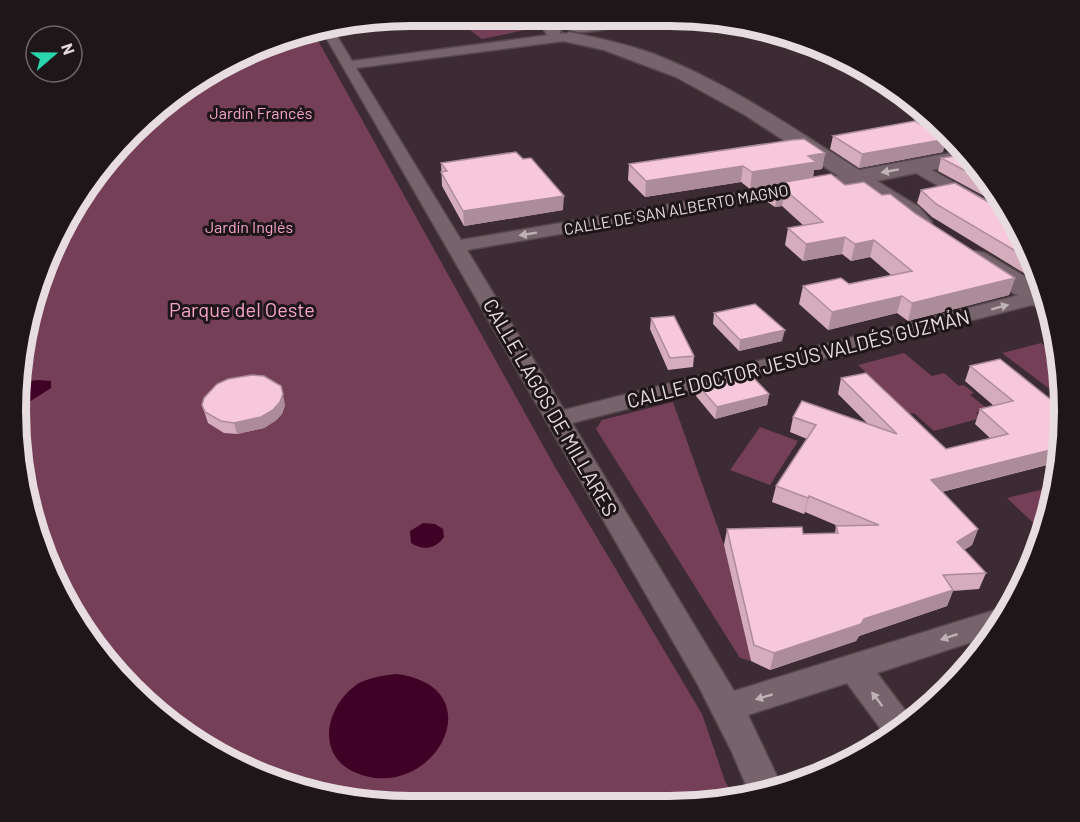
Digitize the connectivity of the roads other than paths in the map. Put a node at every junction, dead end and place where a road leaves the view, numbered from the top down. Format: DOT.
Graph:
graph roads {
  1 [pos="588,26"];
  2 [pos="569,30"];
  3 [pos="330,34"];
  4 [pos="349,65"];
  5 [pos="960,158"];
  6 [pos="917,167"];
  7 [pos="855,178"];
  8 [pos="1001,215"];
  9 [pos="456,246"];
  10 [pos="1036,293"];
  11 [pos="1038,300"];
  12 [pos="557,419"];
  13 [pos="991,624"];
  14 [pos="854,668"];
  15 [pos="728,708"];
  16 [pos="895,723"];
  17 [pos="763,784"];
  1 -- 2 [label="street"];
  2 -- 4 [label="street"];
  2 -- 7 [label="street"];
  3 -- 4 [label="street, CALLE LAGOS DE MILLARES"];
  4 -- 9 [label="street, CALLE LAGOS DE MILLARES"];
  5 -- 6 [label="street, CALLE DE SAN ALBERTO MAGNO"];
  6 -- 7 [label="street, CALLE DE SAN ALBERTO MAGNO, one-way"];
  6 -- 8 [label="street"];
  7 -- 9 [label="street, CALLE DE SAN ALBERTO MAGNO, one-way"];
  7 -- 10 [label="street"];
  9 -- 12 [label="street, CALLE LAGOS DE MILLARES"];
  12 -- 11 [label="street, CALLE DOCTOR JESÚS VALDÉS GUZMÁN, one-way"];
  12 -- 15 [label="street, CALLE LAGOS DE MILLARES"];
  13 -- 14 [label="street, one-way"];
  14 -- 15 [label="street, one-way"];
  16 -- 14 [label="street, one-way"];
  15 -- 17 [label="street, CALLE LAGOS DE MILLARES"];
}
